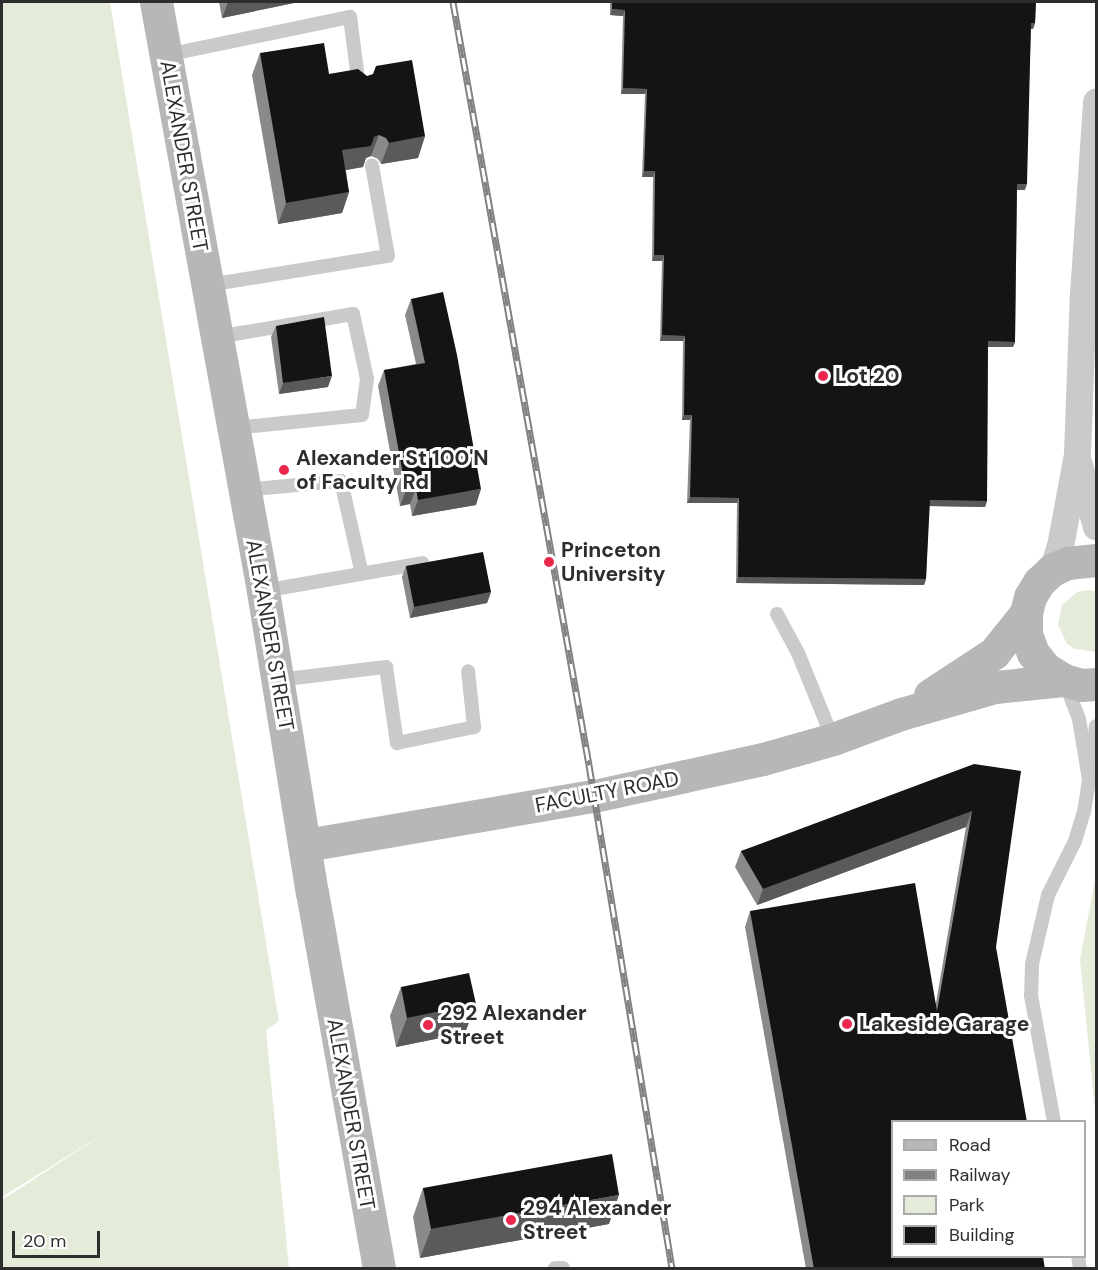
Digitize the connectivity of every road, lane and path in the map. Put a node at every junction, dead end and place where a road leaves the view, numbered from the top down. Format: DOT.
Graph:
graph roads {
  1 [pos="156,2"];
  2 [pos="166,55"];
  3 [pos="359,88"];
  4 [pos="1096,101"];
  5 [pos="372,165"];
  6 [pos="207,285"];
  7 [pos="216,337"];
  8 [pos="233,428"];
  9 [pos="1077,454"];
  10 [pos="244,490"];
  11 [pos="1096,527"];
  12 [pos="440,560"];
  13 [pos="1096,560"];
  14 [pos="1052,570"];
  15 [pos="362,574"];
  16 [pos="263,591"];
  17 [pos="777,614"];
  18 [pos="1026,614"];
  19 [pos="468,671"];
  20 [pos="278,680"];
  21 [pos="1064,680"];
  22 [pos="1096,684"];
  23 [pos="901,714"];
  24 [pos="1096,726"];
  25 [pos="833,739"];
  26 [pos="1089,780"];
  27 [pos="306,845"];
  28 [pos="1053,1120"];
  29 [pos="380,1269"];
  30 [pos="555,1269"];
  31 [pos="563,1269"];
  1 -- 2 [label="main road, ALEXANDER STREET"];
  2 -- 3 [label="lane"];
  2 -- 6 [label="main road, ALEXANDER STREET"];
  4 -- 9 [label="street"];
  5 -- 6 [label="lane"];
  6 -- 7 [label="main road, ALEXANDER STREET"];
  7 -- 8 [label="main road, ALEXANDER STREET"];
  7 -- 8 [label="lane"];
  8 -- 10 [label="main road, ALEXANDER STREET"];
  9 -- 11 [label="street"];
  9 -- 14 [label="street"];
  10 -- 15 [label="lane"];
  10 -- 16 [label="main road, ALEXANDER STREET"];
  12 -- 15 [label="lane"];
  13 -- 14 [label="main road"];
  14 -- 18 [label="main road"];
  15 -- 16 [label="lane"];
  16 -- 20 [label="main road, ALEXANDER STREET"];
  17 -- 25 [label="lane"];
  18 -- 21 [label="main road"];
  18 -- 23 [label="main road, FACULTY ROAD"];
  19 -- 20 [label="lane"];
  20 -- 27 [label="main road, ALEXANDER STREET"];
  21 -- 22 [label="main road, FACULTY ROAD"];
  21 -- 23 [label="main road, FACULTY ROAD"];
  21 -- 26 [label="lane"];
  23 -- 25 [label="main road, FACULTY ROAD"];
  24 -- 26 [label="lane"];
  25 -- 27 [label="main road, FACULTY ROAD"];
  26 -- 28 [label="lane"];
  27 -- 29 [label="main road, ALEXANDER STREET"];
  30 -- 31 [label="lane"];
}
